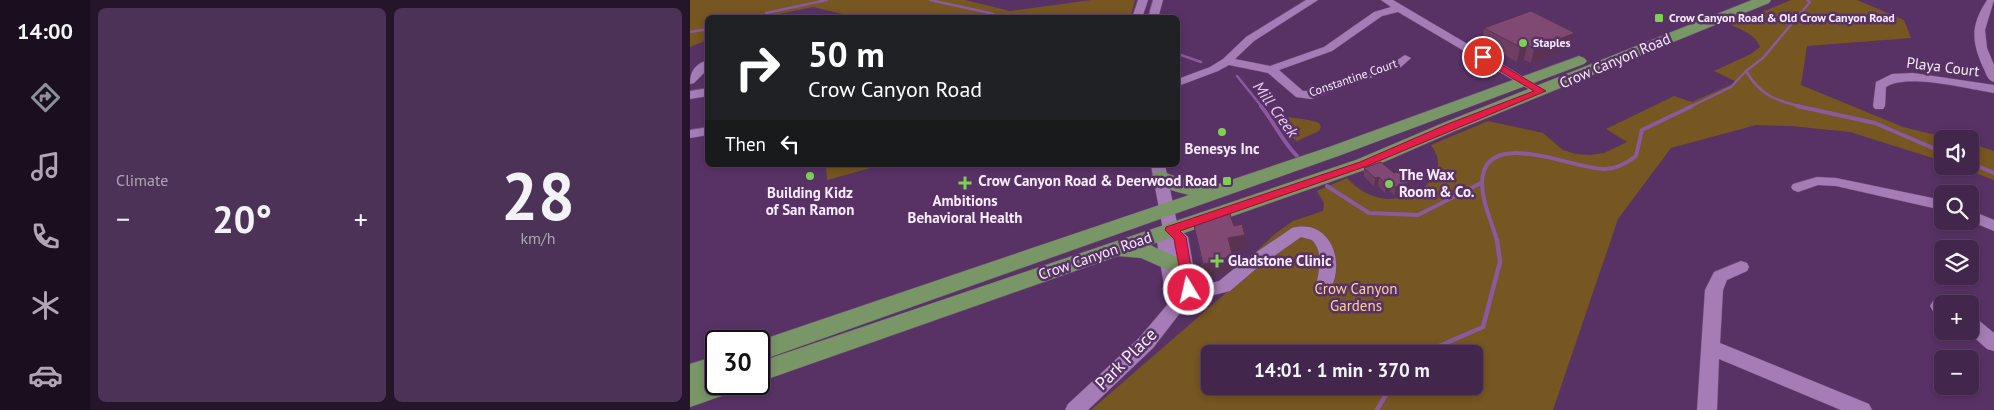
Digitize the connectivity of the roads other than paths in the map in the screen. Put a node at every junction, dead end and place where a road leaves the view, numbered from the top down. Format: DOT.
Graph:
graph roads {
  1 [pos="1143,0"];
  2 [pos="1158,0"];
  3 [pos="1313,0"];
  4 [pos="1386,0"];
  5 [pos="1736,0"];
  6 [pos="1755,1"];
  7 [pos="1991,5"];
  8 [pos="1400,8"];
  9 [pos="1138,15"];
  10 [pos="1153,15"];
  11 [pos="1405,58"];
  12 [pos="1227,61"];
  13 [pos="705,66"];
  14 [pos="1272,70"];
  15 [pos="1994,78"];
  16 [pos="690,80"];
  17 [pos="1180,83"];
  18 [pos="1533,86"];
  19 [pos="1994,89"];
  20 [pos="705,92"];
  21 [pos="690,95"];
  22 [pos="1879,106"];
  23 [pos="705,132"];
  24 [pos="690,134"];
  25 [pos="1160,171"];
  26 [pos="1798,187"];
  27 [pos="1224,191"];
  28 [pos="1934,203"];
  29 [pos="1979,219"];
  30 [pos="1169,220"];
  31 [pos="1994,226"];
  32 [pos="1112,250"];
  33 [pos="1168,262"];
  34 [pos="1741,267"];
  35 [pos="1324,286"];
  36 [pos="1176,308"];
  37 [pos="1979,331"];
  38 [pos="1994,344"];
  39 [pos="770,347"];
  40 [pos="1710,347"];
  41 [pos="690,361"];
  42 [pos="705,363"];
  43 [pos="770,368"];
  44 [pos="705,369"];
  45 [pos="690,375"];
  46 [pos="705,391"];
  47 [pos="690,396"];
  48 [pos="1075,410"];
  49 [pos="1707,410"];
  50 [pos="1862,410"];
  1 -- 9 [label="street"];
  2 -- 10 [label="street"];
  3 -- 12 [label="street"];
  4 -- 8 [label="street"];
  5 -- 18 [label="main road, Crow Canyon Road"];
  6 -- 18 [label="main road, Crow Canyon Road"];
  7 -- 15 [label="street"];
  8 -- 14 [label="street"];
  8 -- 18 [label="street"];
  11 -- 14 [label="street, Constantine Court"];
  12 -- 14 [label="street"];
  12 -- 17 [label="street"];
  13 -- 16 [label="street"];
  18 -- 27 [label="main road, Crow Canyon Road"];
  18 -- 30 [label="main road, Crow Canyon Road"];
  19 -- 22 [label="street, Playa Court"];
  20 -- 21 [label="street"];
  23 -- 24 [label="street"];
  25 -- 27 [label="main road"];
  25 -- 30 [label="street"];
  26 -- 28 [label="street"];
  27 -- 30 [label="main road, Crow Canyon Road"];
  29 -- 31 [label="street"];
  30 -- 32 [label="main road, Crow Canyon Road"];
  30 -- 33 [label="street"];
  30 -- 36 [label="street, Park Place"];
  30 -- 39 [label="main road, Crow Canyon Road"];
  32 -- 33 [label="main road"];
  32 -- 43 [label="main road, Crow Canyon Road"];
  33 -- 36 [label="street"];
  34 -- 40 [label="street"];
  35 -- 36 [label="street"];
  36 -- 48 [label="street, Park Place"];
  37 -- 38 [label="street"];
  40 -- 49 [label="street"];
  40 -- 50 [label="street"];
  41 -- 42 [label="main road"];
  44 -- 45 [label="main road"];
  46 -- 47 [label="main road"];
}
